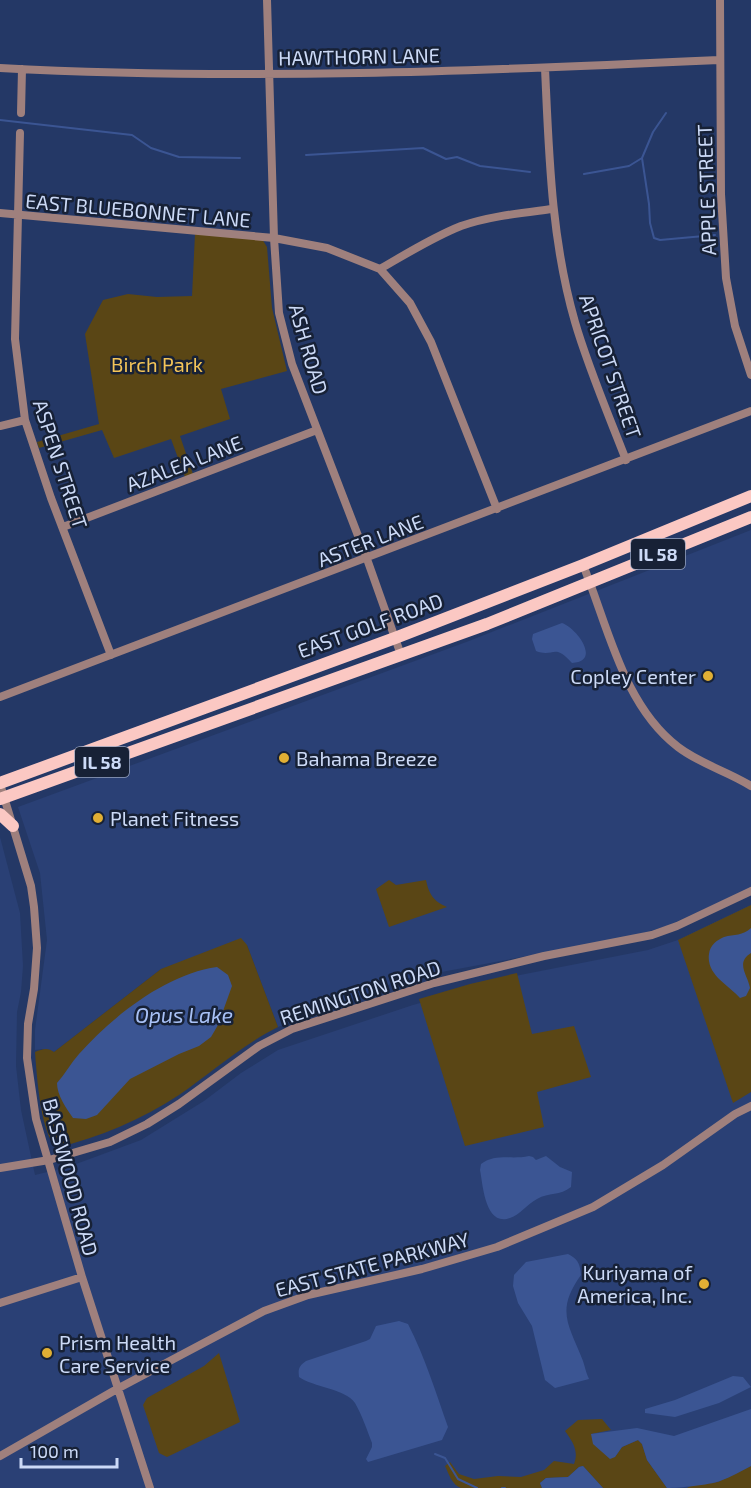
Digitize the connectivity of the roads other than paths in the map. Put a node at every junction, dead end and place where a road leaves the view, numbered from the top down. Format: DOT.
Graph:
graph roads {
  1 [pos="267,0"];
  2 [pos="720,0"];
  3 [pos="719,60"];
  4 [pos="0,68"];
  5 [pos="545,68"];
  6 [pos="22,69"];
  7 [pos="268,75"];
  8 [pos="21,113"];
  9 [pos="20,133"];
  10 [pos="552,209"];
  11 [pos="0,213"];
  12 [pos="17,216"];
  13 [pos="273,238"];
  14 [pos="380,269"];
  15 [pos="751,375"];
  16 [pos="751,411"];
  17 [pos="26,420"];
  18 [pos="0,426"];
  19 [pos="317,430"];
  20 [pos="626,460"];
  21 [pos="751,496"];
  22 [pos="497,509"];
  23 [pos="751,517"];
  24 [pos="63,527"];
  25 [pos="367,559"];
  26 [pos="583,565"];
  27 [pos="590,582"];
  28 [pos="395,638"];
  29 [pos="111,655"];
  30 [pos="401,655"];
  31 [pos="0,697"];
  32 [pos="0,783"];
  33 [pos="751,786"];
  34 [pos="2,798"];
  35 [pos="0,814"];
  36 [pos="13,826"];
  37 [pos="751,891"];
  38 [pos="751,1106"];
  39 [pos="49,1160"];
  40 [pos="0,1168"];
  41 [pos="82,1277"];
  42 [pos="0,1303"];
  43 [pos="117,1389"];
  44 [pos="0,1456"];
  45 [pos="150,1488"];
  1 -- 7 [label="street, ASH ROAD"];
  2 -- 3 [label="street, APPLE STREET"];
  3 -- 5 [label="street, HAWTHORN LANE"];
  3 -- 15 [label="street, APPLE STREET"];
  4 -- 6 [label="street, HAWTHORN LANE"];
  5 -- 7 [label="street, HAWTHORN LANE"];
  5 -- 10 [label="street, APRICOT STREET"];
  6 -- 7 [label="street, HAWTHORN LANE"];
  6 -- 8 [label="street"];
  7 -- 13 [label="street, ASH ROAD"];
  9 -- 12 [label="street, ASPEN STREET"];
  10 -- 14 [label="street"];
  10 -- 20 [label="street, APRICOT STREET"];
  11 -- 12 [label="street, EAST BLUEBONNET LANE"];
  12 -- 13 [label="street, EAST BLUEBONNET LANE"];
  12 -- 17 [label="street, ASPEN STREET"];
  13 -- 14 [label="street, EAST BLUEBONNET LANE"];
  13 -- 19 [label="street, ASH ROAD"];
  14 -- 22 [label="street"];
  16 -- 20 [label="street, ASTER LANE"];
  17 -- 18 [label="street"];
  17 -- 24 [label="street, ASPEN STREET"];
  19 -- 24 [label="street, AZALEA LANE"];
  19 -- 25 [label="street, ASH ROAD"];
  20 -- 22 [label="street, ASTER LANE"];
  21 -- 26 [label="main road, EAST GOLF ROAD / IL 58"];
  22 -- 25 [label="street, ASTER LANE"];
  23 -- 27 [label="main road, EAST GOLF ROAD / IL 58"];
  24 -- 29 [label="street, ASPEN STREET"];
  25 -- 28 [label="street, ASH ROAD"];
  25 -- 29 [label="street, ASTER LANE"];
  26 -- 27 [label="street"];
  26 -- 28 [label="main road, EAST GOLF ROAD / IL 58"];
  27 -- 30 [label="main road, EAST GOLF ROAD / IL 58"];
  27 -- 33 [label="street"];
  28 -- 30 [label="street, ASH ROAD"];
  28 -- 32 [label="main road, EAST GOLF ROAD / IL 58"];
  29 -- 31 [label="street, ASTER LANE"];
  30 -- 34 [label="main road, EAST GOLF ROAD / IL 58"];
  32 -- 34 [label="street, BASSWOOD ROAD"];
  34 -- 36 [label="street, BASSWOOD ROAD"];
  35 -- 36 [label="main road"];
  36 -- 39 [label="street, BASSWOOD ROAD"];
  37 -- 39 [label="street, REMINGTON ROAD"];
  38 -- 43 [label="street, EAST STATE PARKWAY"];
  39 -- 40 [label="street, REMINGTON ROAD"];
  39 -- 41 [label="street, BASSWOOD ROAD"];
  41 -- 42 [label="street"];
  41 -- 43 [label="street, BASSWOOD ROAD"];
  43 -- 44 [label="street, EAST STATE PARKWAY"];
  43 -- 45 [label="street, BASSWOOD ROAD"];
}
